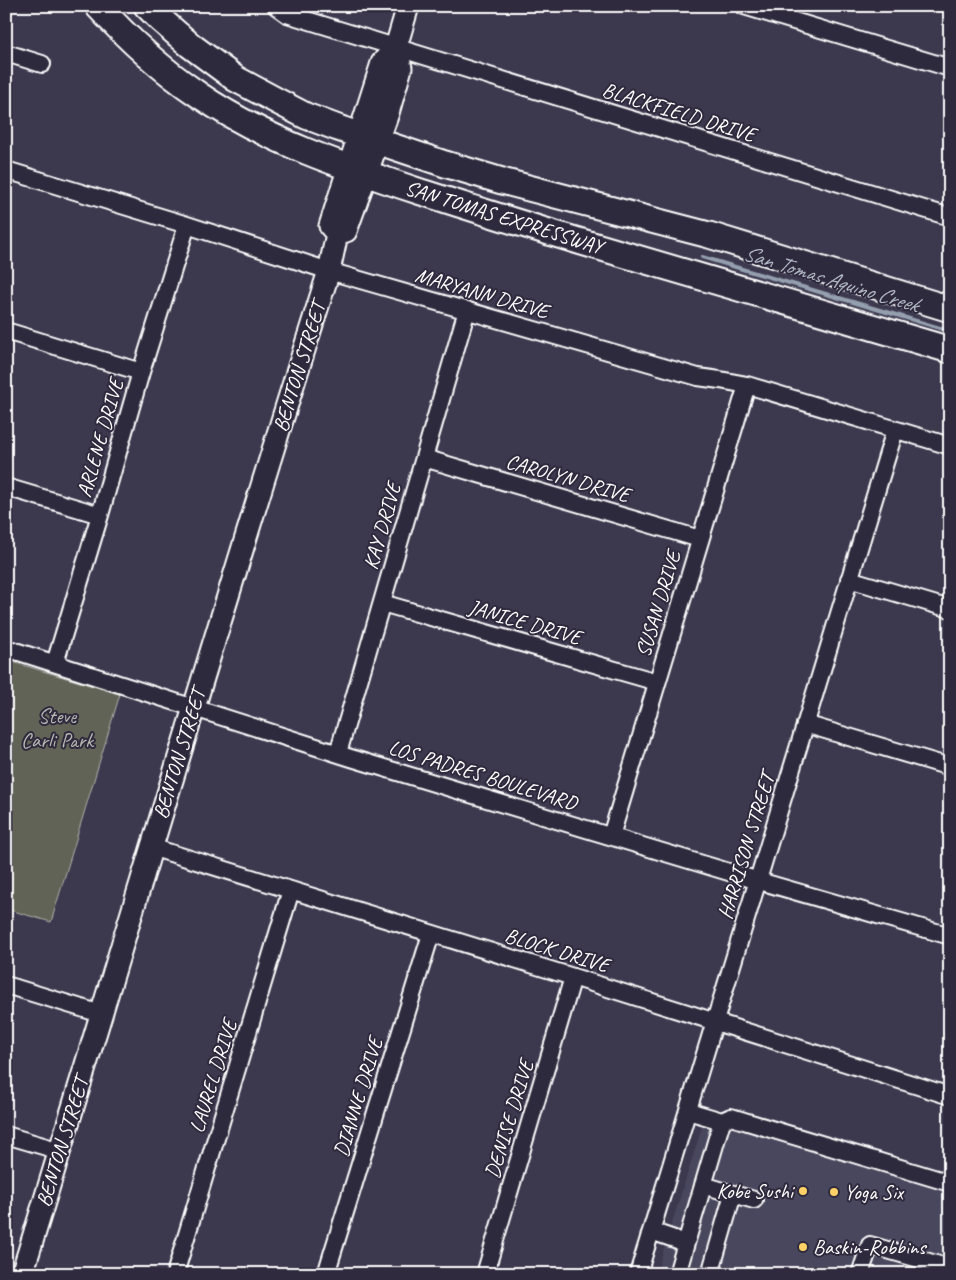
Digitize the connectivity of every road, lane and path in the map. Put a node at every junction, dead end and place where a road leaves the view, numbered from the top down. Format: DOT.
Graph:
graph roads {
  1 [pos="98,6"];
  2 [pos="147,6"];
  3 [pos="276,6"];
  4 [pos="408,6"];
  5 [pos="744,6"];
  6 [pos="396,47"];
  7 [pos="6,53"];
  8 [pos="42,64"];
  9 [pos="950,68"];
  10 [pos="368,139"];
  11 [pos="6,170"];
  12 [pos="358,171"];
  13 [pos="950,217"];
  14 [pos="187,225"];
  15 [pos="328,271"];
  16 [pos="950,308"];
  17 [pos="467,310"];
  18 [pos="6,331"];
  19 [pos="950,350"];
  20 [pos="141,372"];
  21 [pos="747,385"];
  22 [pos="895,430"];
  23 [pos="950,446"];
  24 [pos="424,458"];
  25 [pos="6,488"];
  26 [pos="100,516"];
  27 [pos="700,539"];
  28 [pos="849,579"];
  29 [pos="382,603"];
  30 [pos="950,609"];
  31 [pos="6,648"];
  32 [pos="55,663"];
  33 [pos="657,682"];
  34 [pos="194,707"];
  35 [pos="805,724"];
  36 [pos="338,754"];
  37 [pos="950,767"];
  38 [pos="611,836"];
  39 [pos="150,847"];
  40 [pos="758,880"];
  41 [pos="291,890"];
  42 [pos="431,934"];
  43 [pos="950,936"];
  44 [pos="573,976"];
  45 [pos="6,985"];
  46 [pos="101,1014"];
  47 [pos="715,1021"];
  48 [pos="950,1096"];
  49 [pos="688,1111"];
  50 [pos="722,1121"];
  51 [pos="6,1135"];
  52 [pos="60,1151"];
  53 [pos="950,1183"];
  54 [pos="703,1186"];
  55 [pos="734,1194"];
  56 [pos="754,1200"];
  57 [pos="651,1232"];
  58 [pos="686,1243"];
  59 [pos="950,1268"];
  60 [pos="22,1274"];
  61 [pos="175,1274"];
  62 [pos="326,1274"];
  63 [pos="485,1274"];
  64 [pos="638,1274"];
  65 [pos="676,1274"];
  66 [pos="710,1274"];
  67 [pos="860,1274"];
  1 -- 12 [label="highway, SAN TOMAS EXPRESSWAY"];
  2 -- 10 [label="highway, SAN TOMAS EXPRESSWAY"];
  3 -- 6 [label="street, BLACKFIELD DRIVE"];
  4 -- 6 [label="main road, BENTON STREET"];
  5 -- 9 [label="street"];
  6 -- 10 [label="main road, BENTON STREET"];
  6 -- 13 [label="street, BLACKFIELD DRIVE"];
  7 -- 8 [label="street"];
  10 -- 12 [label="main road, BENTON STREET"];
  10 -- 16 [label="highway, SAN TOMAS EXPRESSWAY"];
  11 -- 14 [label="street, MARYANN DRIVE"];
  12 -- 15 [label="main road, BENTON STREET"];
  12 -- 19 [label="highway, SAN TOMAS EXPRESSWAY"];
  14 -- 15 [label="street, MARYANN DRIVE"];
  14 -- 20 [label="street, ARLENE DRIVE"];
  15 -- 17 [label="street, MARYANN DRIVE"];
  15 -- 34 [label="main road, BENTON STREET"];
  17 -- 21 [label="street, MARYANN DRIVE"];
  17 -- 24 [label="street, KAY DRIVE"];
  18 -- 20 [label="street"];
  20 -- 26 [label="street, ARLENE DRIVE"];
  21 -- 22 [label="street, MARYANN DRIVE"];
  21 -- 27 [label="street, SUSAN DRIVE"];
  22 -- 23 [label="street, MARYANN DRIVE"];
  22 -- 28 [label="street, HARRISON STREET"];
  24 -- 27 [label="street, CAROLYN DRIVE"];
  24 -- 29 [label="street, KAY DRIVE"];
  25 -- 26 [label="street"];
  26 -- 32 [label="street, ARLENE DRIVE"];
  27 -- 33 [label="street, SUSAN DRIVE"];
  28 -- 30 [label="street"];
  28 -- 35 [label="street, HARRISON STREET"];
  29 -- 33 [label="street, JANICE DRIVE"];
  29 -- 36 [label="street, KAY DRIVE"];
  31 -- 32 [label="street, LOS PADRES BOULEVARD"];
  32 -- 34 [label="street, LOS PADRES BOULEVARD"];
  33 -- 38 [label="street, SUSAN DRIVE"];
  34 -- 36 [label="street, LOS PADRES BOULEVARD"];
  34 -- 39 [label="main road, BENTON STREET"];
  35 -- 37 [label="street"];
  35 -- 40 [label="street, HARRISON STREET"];
  36 -- 38 [label="street, LOS PADRES BOULEVARD"];
  38 -- 40 [label="street, LOS PADRES BOULEVARD"];
  39 -- 41 [label="street, BLOCK DRIVE"];
  39 -- 46 [label="main road, BENTON STREET"];
  40 -- 43 [label="street, LOS PADRES BOULEVARD"];
  40 -- 47 [label="street, HARRISON STREET"];
  41 -- 42 [label="street, BLOCK DRIVE"];
  41 -- 61 [label="street, LAUREL DRIVE"];
  42 -- 44 [label="street, BLOCK DRIVE"];
  42 -- 62 [label="street, DIANNE DRIVE"];
  44 -- 47 [label="street, BLOCK DRIVE"];
  44 -- 63 [label="street, DENISE DRIVE"];
  45 -- 46 [label="street"];
  46 -- 52 [label="main road, BENTON STREET"];
  47 -- 48 [label="street, BLOCK DRIVE"];
  47 -- 49 [label="street, HARRISON STREET"];
  49 -- 50 [label="street"];
  49 -- 57 [label="street, HARRISON STREET"];
  50 -- 53 [label="street"];
  50 -- 54 [label="street"];
  51 -- 52 [label="street"];
  52 -- 60 [label="main road, BENTON STREET"];
  54 -- 55 [label="street"];
  54 -- 58 [label="street"];
  55 -- 56 [label="street"];
  55 -- 66 [label="street"];
  57 -- 58 [label="street"];
  57 -- 64 [label="street, HARRISON STREET"];
  58 -- 65 [label="street"];
  59 -- 67 [label="street"];
}
